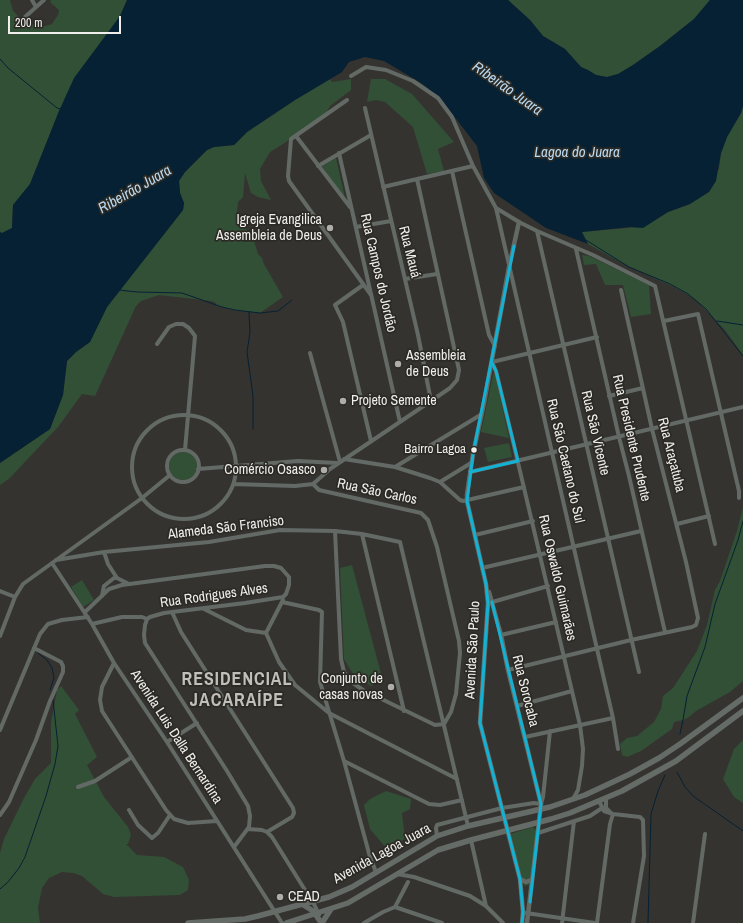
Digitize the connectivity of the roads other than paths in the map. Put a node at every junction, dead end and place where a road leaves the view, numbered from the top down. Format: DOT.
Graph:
graph roads {
  1 [pos="32,0"];
  2 [pos="44,0"];
  3 [pos="36,7"];
  4 [pos="26,17"];
  5 [pos="351,76"];
  6 [pos="347,100"];
  7 [pos="365,108"];
  8 [pos="371,135"];
  9 [pos="296,136"];
  10 [pos="339,153"];
  11 [pos="318,166"];
  12 [pos="473,166"];
  13 [pos="452,171"];
  14 [pos="417,179"];
  15 [pos="383,187"];
  16 [pos="496,208"];
  17 [pos="351,209"];
  18 [pos="390,221"];
  19 [pos="519,222"];
  20 [pos="356,227"];
  21 [pos="537,231"];
  22 [pos="576,248"];
  23 [pos="509,266"];
  24 [pos="437,274"];
  25 [pos="404,279"];
  26 [pos="363,285"];
  27 [pos="622,290"];
  28 [pos="373,297"];
  29 [pos="664,321"];
  30 [pos="597,337"];
  31 [pos="157,344"];
  32 [pos="564,345"];
  33 [pos="495,346"];
  34 [pos="310,353"];
  35 [pos="529,354"];
  36 [pos="492,362"];
  37 [pos="643,388"];
  38 [pos="610,396"];
  39 [pos="431,401"];
  40 [pos="743,407"];
  41 [pos="720,412"];
  42 [pos="482,414"];
  43 [pos="187,415"];
  44 [pos="686,420"];
  45 [pos="400,422"];
  46 [pos="652,429"];
  47 [pos="619,437"];
  48 [pos="371,441"];
  49 [pos="586,445"];
  50 [pos="184,450"];
  51 [pos="552,453"];
  52 [pos="340,461"];
  53 [pos="518,461"];
  54 [pos="471,463"];
  55 [pos="236,466"];
  56 [pos="395,467"];
  57 [pos="198,469"];
  58 [pos="470,472"];
  59 [pos="170,475"];
  60 [pos="440,482"];
  61 [pos="234,484"];
  62 [pos="313,484"];
  63 [pos="524,487"];
  64 [pos="142,498"];
  65 [pos="739,498"];
  66 [pos="467,501"];
  67 [pos="709,516"];
  68 [pos="533,521"];
  69 [pos="677,524"];
  70 [pos="641,530"];
  71 [pos="335,532"];
  72 [pos="362,534"];
  73 [pos="475,535"];
  74 [pos="608,539"];
  75 [pos="716,544"];
  76 [pos="574,546"];
  77 [pos="104,552"];
  78 [pos="540,554"];
  79 [pos="54,561"];
  80 [pos="482,568"];
  81 [pos="117,578"];
  82 [pos="129,584"];
  83 [pos="548,586"];
  84 [pos="0,591"];
  85 [pos="286,594"];
  86 [pos="102,596"];
  87 [pos="15,597"];
  88 [pos="282,602"];
  89 [pos="490,603"];
  90 [pos="203,609"];
  91 [pos="85,612"];
  92 [pos="172,612"];
  93 [pos="88,617"];
  94 [pos="147,619"];
  95 [pos="556,622"];
  96 [pos="92,624"];
  97 [pos="665,632"];
  98 [pos="266,633"];
  99 [pos="501,635"];
  100 [pos="0,636"];
  101 [pos="631,640"];
  102 [pos="34,648"];
  103 [pos="597,649"];
  104 [pos="564,657"];
  105 [pos="114,663"];
  106 [pos="508,670"];
  107 [pos="639,672"];
  108 [pos="572,691"];
  109 [pos="743,698"];
  110 [pos="517,706"];
  111 [pos="404,711"];
  112 [pos="329,712"];
  113 [pos="743,712"];
  114 [pos="612,718"];
  115 [pos="197,723"];
  116 [pos="444,724"];
  117 [pos="580,725"];
  118 [pos="0,730"];
  119 [pos="550,731"];
  120 [pos="526,737"];
  121 [pos="167,742"];
  122 [pos="618,749"];
  123 [pos="132,757"];
  124 [pos="344,762"];
  125 [pos="457,779"];
  126 [pos="78,787"];
  127 [pos="606,798"];
  128 [pos="573,799"];
  129 [pos="462,800"];
  130 [pos="599,801"];
  131 [pos="541,807"];
  132 [pos="502,808"];
  133 [pos="604,809"];
  134 [pos="129,810"];
  135 [pos="612,814"];
  136 [pos="0,815"];
  137 [pos="170,815"];
  138 [pos="504,817"];
  139 [pos="466,818"];
  140 [pos="217,821"];
  141 [pos="574,821"];
  142 [pos="539,822"];
  143 [pos="468,826"];
  144 [pos="248,828"];
  145 [pos="508,831"];
  146 [pos="267,832"];
  147 [pos="538,833"];
  148 [pos="705,834"];
  149 [pos="437,836"];
  150 [pos="471,840"];
  151 [pos="234,847"];
  152 [pos="376,872"];
  153 [pos="397,874"];
  154 [pos="520,879"];
  155 [pos="531,880"];
  156 [pos="408,882"];
  157 [pos="312,901"];
  158 [pos="302,904"];
  159 [pos="486,906"];
  160 [pos="396,907"];
  161 [pos="331,910"];
  162 [pos="275,912"];
  163 [pos="317,913"];
  164 [pos="526,913"];
  165 [pos="563,921"];
  166 [pos="321,922"];
  167 [pos="188,923"];
  168 [pos="282,923"];
  169 [pos="286,923"];
  170 [pos="364,923"];
  171 [pos="442,923"];
  172 [pos="503,923"];
  173 [pos="522,923"];
  174 [pos="527,923"];
  175 [pos="596,923"];
  176 [pos="633,923"];
  177 [pos="693,923"];
  1 -- 3 [label="street"];
  2 -- 3 [label="street"];
  3 -- 4 [label="street"];
  5 -- 12 [label="street"];
  6 -- 9 [label="street"];
  7 -- 8 [label="street, Rua Mauá"];
  8 -- 10 [label="street"];
  8 -- 15 [label="street, Rua Mauá"];
  9 -- 11 [label="street"];
  9 -- 26 [label="street"];
  10 -- 11 [label="street"];
  10 -- 17 [label="street, Rua Campos do Jordão"];
  11 -- 17 [label="street"];
  12 -- 13 [label="street"];
  12 -- 16 [label="street"];
  13 -- 14 [label="street"];
  13 -- 33 [label="street"];
  14 -- 15 [label="street"];
  14 -- 24 [label="street"];
  15 -- 18 [label="street, Rua Mauá"];
  16 -- 19 [label="street"];
  16 -- 23 [label="street, Rua São Caetano do Sul"];
  17 -- 20 [label="street, Rua Campos do Jordão"];
  18 -- 20 [label="street"];
  18 -- 25 [label="street, Rua Mauá"];
  19 -- 21 [label="street"];
  19 -- 23 [label="street, Avenida São Paulo"];
  20 -- 28 [label="street, Rua Campos do Jordão"];
  21 -- 22 [label="street"];
  21 -- 32 [label="street, Rua São Vicente"];
  22 -- 29 [label="street"];
  22 -- 30 [label="street, Rua Presidente Prudente"];
  23 -- 33 [label="street, Avenida São Paulo"];
  23 -- 35 [label="street, Rua São Caetano do Sul"];
  24 -- 25 [label="street"];
  24 -- 39 [label="street, Rua São Carlos"];
  25 -- 39 [label="street, Rua Mauá"];
  26 -- 28 [label="street"];
  26 -- 48 [label="street"];
  27 -- 37 [label="street, Rua Araçatuba"];
  28 -- 45 [label="street, Rua Campos do Jordão"];
  29 -- 41 [label="street"];
  29 -- 44 [label="street"];
  30 -- 32 [label="street"];
  30 -- 38 [label="street, Rua Presidente Prudente"];
  31 -- 43 [label="street"];
  32 -- 35 [label="street"];
  32 -- 49 [label="street, Rua São Vicente"];
  33 -- 36 [label="street, Avenida São Paulo"];
  34 -- 52 [label="street"];
  35 -- 36 [label="street"];
  35 -- 51 [label="street, Rua São Caetano do Sul"];
  36 -- 42 [label="street, Avenida São Paulo"];
  36 -- 53 [label="street, Rua Oswaldo Guimarães"];
  37 -- 38 [label="street"];
  37 -- 46 [label="street, Rua Araçatuba"];
  38 -- 47 [label="street, Rua Presidente Prudente"];
  39 -- 45 [label="street, Rua São Carlos"];
  40 -- 41 [label="street"];
  41 -- 44 [label="street"];
  41 -- 65 [label="street"];
  42 -- 54 [label="street, Avenida São Paulo"];
  42 -- 56 [label="street"];
  43 -- 50 [label="street"];
  43 -- 55 [label="street"];
  43 -- 64 [label="street"];
  44 -- 46 [label="street"];
  44 -- 67 [label="street"];
  45 -- 48 [label="street, Rua São Carlos"];
  46 -- 47 [label="street"];
  46 -- 69 [label="street, Rua Araçatuba"];
  47 -- 49 [label="street"];
  47 -- 70 [label="street, Rua Presidente Prudente"];
  48 -- 52 [label="street, Rua São Carlos"];
  49 -- 51 [label="street"];
  49 -- 74 [label="street, Rua São Vicente"];
  50 -- 57 [label="street"];
  50 -- 59 [label="street"];
  51 -- 53 [label="street"];
  51 -- 76 [label="street, Rua São Caetano do Sul"];
  52 -- 55 [label="street"];
  52 -- 56 [label="street"];
  52 -- 62 [label="street, Rua São Carlos"];
  53 -- 58 [label="street"];
  53 -- 63 [label="street, Rua Oswaldo Guimarães"];
  54 -- 58 [label="street, Avenida São Paulo"];
  54 -- 60 [label="street"];
  55 -- 57 [label="street"];
  55 -- 61 [label="street"];
  56 -- 60 [label="street"];
  57 -- 59 [label="street"];
  58 -- 66 [label="street, Avenida São Paulo"];
  59 -- 64 [label="street"];
  60 -- 66 [label="street"];
  61 -- 62 [label="street"];
  61 -- 64 [label="street"];
  62 -- 116 [label="street, Rua São Carlos"];
  63 -- 66 [label="street"];
  63 -- 68 [label="street, Rua Oswaldo Guimarães"];
  64 -- 79 [label="street"];
  66 -- 73 [label="street, Avenida São Paulo"];
  67 -- 69 [label="street"];
  67 -- 75 [label="street"];
  68 -- 73 [label="street"];
  68 -- 78 [label="street, Rua Oswaldo Guimarães"];
  69 -- 97 [label="street, Rua Araçatuba"];
  70 -- 74 [label="street"];
  70 -- 97 [label="street, Rua Presidente Prudente"];
  71 -- 72 [label="street, Alameda São Franciso"];
  71 -- 77 [label="street, Alameda São Franciso"];
  71 -- 111 [label="street"];
  72 -- 111 [label="street"];
  72 -- 116 [label="street, Alameda São Franciso"];
  73 -- 80 [label="street, Avenida São Paulo"];
  74 -- 76 [label="street"];
  74 -- 101 [label="street, Rua São Vicente"];
  76 -- 78 [label="street"];
  76 -- 103 [label="street, Rua São Caetano do Sul"];
  77 -- 79 [label="street, Alameda São Franciso"];
  77 -- 81 [label="street"];
  78 -- 80 [label="street"];
  78 -- 83 [label="street, Rua Oswaldo Guimarães"];
  79 -- 87 [label="street"];
  79 -- 91 [label="street, Avenida Luis Dalla Bernardina"];
  80 -- 89 [label="street, Avenida São Paulo"];
  81 -- 82 [label="street"];
  81 -- 86 [label="street"];
  82 -- 85 [label="street, Rua Rodrigues Alves"];
  82 -- 86 [label="street, Rua Rodrigues Alves"];
  83 -- 89 [label="street"];
  83 -- 95 [label="street, Rua Oswaldo Guimarães"];
  84 -- 87 [label="street"];
  85 -- 88 [label="street"];
  85 -- 90 [label="street, Rua Rodrigues Alves"];
  86 -- 91 [label="street, Rua Rodrigues Alves"];
  87 -- 100 [label="street"];
  88 -- 98 [label="street"];
  88 -- 112 [label="street"];
  89 -- 99 [label="street, Rua Sorocaba"];
  89 -- 132 [label="street, Avenida São Paulo"];
  90 -- 92 [label="street, Rua Rodrigues Alves"];
  90 -- 98 [label="street"];
  91 -- 93 [label="street, Avenida Luis Dalla Bernardina"];
  92 -- 94 [label="street, Rua Rodrigues Alves"];
  92 -- 146 [label="street"];
  93 -- 96 [label="street, Avenida Luis Dalla Bernardina"];
  93 -- 102 [label="street"];
  94 -- 96 [label="street"];
  94 -- 115 [label="street, Rua Rodrigues Alves"];
  95 -- 99 [label="street"];
  95 -- 104 [label="street, Rua Oswaldo Guimarães"];
  96 -- 105 [label="street, Avenida Luis Dalla Bernardina"];
  97 -- 101 [label="street"];
  98 -- 112 [label="street"];
  99 -- 106 [label="street, Rua Sorocaba"];
  101 -- 103 [label="street"];
  101 -- 107 [label="street, Rua São Vicente"];
  102 -- 118 [label="street"];
  102 -- 136 [label="street"];
  103 -- 104 [label="street"];
  103 -- 114 [label="street, Rua São Caetano do Sul"];
  104 -- 106 [label="street"];
  104 -- 108 [label="street, Rua Oswaldo Guimarães"];
  105 -- 121 [label="street, Avenida Luis Dalla Bernardina"];
  105 -- 123 [label="street"];
  106 -- 110 [label="street, Rua Sorocaba"];
  108 -- 110 [label="street"];
  108 -- 117 [label="street, Rua Oswaldo Guimarães"];
  109 -- 128 [label="main road, Avenida Lagoa Juara"];
  110 -- 120 [label="street, Rua Sorocaba"];
  111 -- 116 [label="street"];
  112 -- 124 [label="street"];
  112 -- 125 [label="street"];
  113 -- 127 [label="main road, Avenida Lagoa Juara"];
  114 -- 117 [label="street"];
  114 -- 122 [label="street, Rua São Caetano do Sul"];
  115 -- 121 [label="street"];
  115 -- 144 [label="street, Rua Rodrigues Alves"];
  116 -- 125 [label="street"];
  117 -- 119 [label="street"];
  117 -- 128 [label="street, Rua Oswaldo Guimarães"];
  119 -- 120 [label="street"];
  119 -- 131 [label="street"];
  120 -- 131 [label="street, Rua Sorocaba"];
  121 -- 140 [label="street, Avenida Luis Dalla Bernardina"];
  123 -- 126 [label="street"];
  123 -- 137 [label="street"];
  124 -- 129 [label="street"];
  124 -- 152 [label="street"];
  125 -- 129 [label="street"];
  127 -- 130 [label="main road, Avenida Lagoa Juara"];
  127 -- 133 [label="street"];
  128 -- 131 [label="main road, Avenida Lagoa Juara"];
  129 -- 139 [label="street"];
  130 -- 133 [label="street"];
  130 -- 142 [label="main road, Avenida Lagoa Juara"];
  131 -- 132 [label="street"];
  131 -- 138 [label="main road, Avenida Lagoa Juara"];
  131 -- 142 [label="street"];
  132 -- 138 [label="street, Avenida São Paulo"];
  132 -- 139 [label="street"];
  133 -- 135 [label="street"];
  133 -- 141 [label="street"];
  134 -- 137 [label="street"];
  135 -- 175 [label="street"];
  135 -- 176 [label="street"];
  137 -- 140 [label="street"];
  138 -- 143 [label="main road, Avenida Lagoa Juara"];
  138 -- 145 [label="street, Avenida São Paulo"];
  139 -- 143 [label="street"];
  139 -- 149 [label="street"];
  140 -- 151 [label="street, Avenida Luis Dalla Bernardina"];
  141 -- 147 [label="street"];
  141 -- 165 [label="street"];
  142 -- 145 [label="main road, Avenida Lagoa Juara"];
  142 -- 147 [label="street"];
  143 -- 149 [label="main road, Avenida Lagoa Juara"];
  144 -- 146 [label="street"];
  144 -- 151 [label="street"];
  145 -- 150 [label="main road, Avenida Lagoa Juara"];
  145 -- 154 [label="street, Avenida São Paulo"];
  146 -- 157 [label="street"];
  147 -- 155 [label="street"];
  148 -- 177 [label="street"];
  149 -- 152 [label="main road, Avenida Lagoa Juara"];
  150 -- 153 [label="main road, Avenida Lagoa Juara"];
  150 -- 159 [label="street"];
  151 -- 162 [label="street, Avenida Luis Dalla Bernardina"];
  152 -- 157 [label="main road, Avenida Lagoa Juara"];
  153 -- 159 [label="street"];
  153 -- 161 [label="main road, Avenida Lagoa Juara"];
  154 -- 155 [label="street"];
  154 -- 164 [label="street, Avenida São Paulo"];
  155 -- 164 [label="street"];
  156 -- 160 [label="street"];
  157 -- 158 [label="main road, Avenida Lagoa Juara"];
  157 -- 163 [label="street"];
  158 -- 162 [label="main road, Avenida Lagoa Juara"];
  158 -- 163 [label="main road"];
  159 -- 172 [label="street"];
  160 -- 170 [label="street"];
  160 -- 171 [label="street"];
  161 -- 163 [label="main road, Avenida Lagoa Juara"];
  161 -- 166 [label="main road"];
  162 -- 167 [label="main road, Avenida Lagoa Juara"];
  162 -- 168 [label="street, Avenida Luis Dalla Bernardina"];
  163 -- 166 [label="main road"];
  163 -- 169 [label="main road, Avenida Lagoa Juara"];
  164 -- 165 [label="street"];
  164 -- 173 [label="street"];
  164 -- 174 [label="street"];
  165 -- 175 [label="street"];
}
